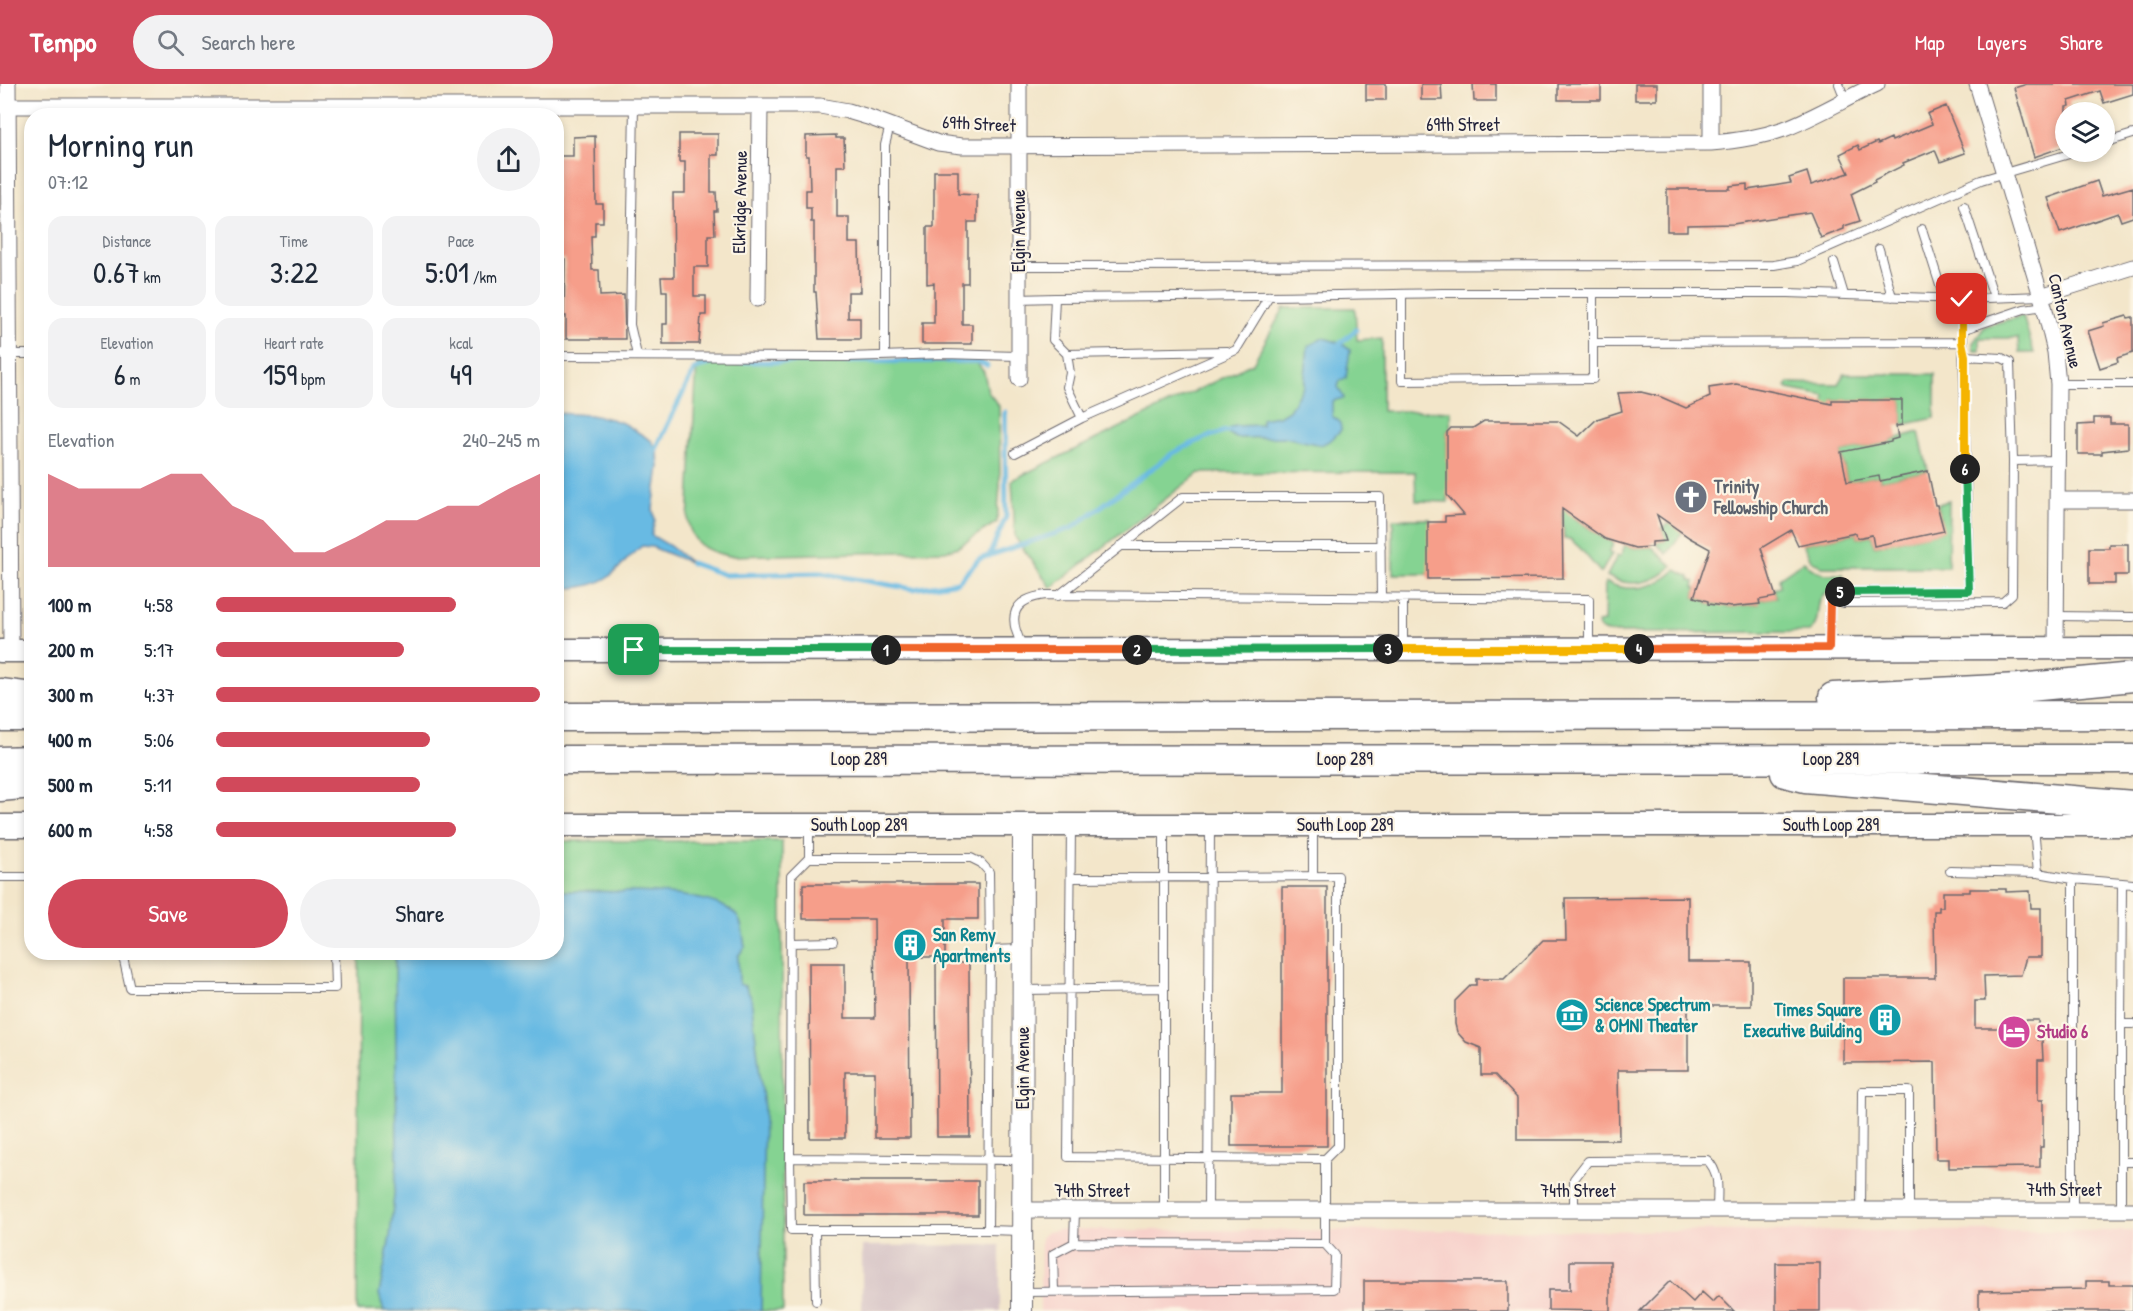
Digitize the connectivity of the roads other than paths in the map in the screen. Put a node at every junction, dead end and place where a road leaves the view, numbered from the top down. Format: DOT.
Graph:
graph roads {
  1 [pos="8,84"];
  2 [pos="1019,84"];
  3 [pos="1711,84"];
  4 [pos="1839,84"];
  5 [pos="1877,84"];
  6 [pos="1977,84"];
  7 [pos="1845,99"];
  8 [pos="4,106"];
  9 [pos="634,106"];
  10 [pos="760,106"];
  11 [pos="56,108"];
  12 [pos="564,109"];
  13 [pos="890,125"];
  14 [pos="2133,134"];
  15 [pos="2115,140"];
  16 [pos="1711,143"];
  17 [pos="1019,147"];
  18 [pos="2055,158"];
  19 [pos="2004,174"];
  20 [pos="1964,206"];
  21 [pos="1922,229"];
  22 [pos="1879,249"];
  23 [pos="1834,262"];
  24 [pos="1018,266"];
  25 [pos="2133,267"];
  26 [pos="1402,294"];
  27 [pos="1593,294"];
  28 [pos="1844,295"];
  29 [pos="1269,296"];
  30 [pos="1892,297"];
  31 [pos="1994,297"];
  32 [pos="1055,298"];
  33 [pos="1944,298"];
  34 [pos="758,299"];
  35 [pos="1018,299"];
  36 [pos="1962,299"];
  37 [pos="2042,301"];
  38 [pos="1962,330"];
  39 [pos="1962,342"];
  40 [pos="1593,343"];
  41 [pos="1233,351"];
  42 [pos="5,354"];
  43 [pos="24,354"];
  44 [pos="1067,354"];
  45 [pos="637,355"];
  46 [pos="885,355"];
  47 [pos="564,356"];
  48 [pos="1018,356"];
  49 [pos="1965,356"];
  50 [pos="1019,379"];
  51 [pos="2058,384"];
  52 [pos="2133,384"];
  53 [pos="1082,418"];
  54 [pos="1015,453"];
  55 [pos="2058,460"];
  56 [pos="2013,461"];
  57 [pos="2058,500"];
  58 [pos="2133,500"];
  59 [pos="1120,546"];
  60 [pos="1381,546"];
  61 [pos="1058,596"];
  62 [pos="1381,598"];
  63 [pos="1403,598"];
  64 [pos="1830,600"];
  65 [pos="2057,616"];
  66 [pos="2133,617"];
  67 [pos="1829,648"];
  68 [pos="2056,648"];
  69 [pos="2133,648"];
  70 [pos="1403,649"];
  71 [pos="1589,649"];
  72 [pos="564,650"];
  73 [pos="1024,650"];
  74 [pos="14,651"];
  75 [pos="2133,677"];
  76 [pos="0,693"];
  77 [pos="24,696"];
  78 [pos="2133,715"];
  79 [pos="1665,716"];
  80 [pos="0,717"];
  81 [pos="24,717"];
  82 [pos="564,717"];
  83 [pos="1718,759"];
  84 [pos="2133,759"];
  85 [pos="0,760"];
  86 [pos="24,760"];
  87 [pos="564,760"];
  88 [pos="24,785"];
  89 [pos="0,787"];
  90 [pos="2133,804"];
  91 [pos="2034,824"];
  92 [pos="564,825"];
  93 [pos="808,825"];
  94 [pos="1023,825"];
  95 [pos="1071,825"];
  96 [pos="1164,825"];
  97 [pos="1210,825"];
  98 [pos="1313,825"];
  99 [pos="2133,825"];
  100 [pos="0,826"];
  101 [pos="24,826"];
  102 [pos="808,858"];
  103 [pos="1950,871"];
  104 [pos="2038,873"];
  105 [pos="1211,876"];
  106 [pos="1313,876"];
  107 [pos="24,877"];
  108 [pos="1164,877"];
  109 [pos="0,878"];
  110 [pos="1071,878"];
  111 [pos="2073,879"];
  112 [pos="2122,884"];
  113 [pos="2133,884"];
  114 [pos="834,942"];
  115 [pos="791,943"];
  116 [pos="1023,949"];
  117 [pos="990,950"];
  118 [pos="124,960"];
  119 [pos="334,960"];
  120 [pos="1164,988"];
  121 [pos="1070,989"];
  122 [pos="1023,990"];
  123 [pos="2121,1024"];
  124 [pos="2133,1024"];
  125 [pos="1164,1156"];
  126 [pos="1209,1157"];
  127 [pos="790,1158"];
  128 [pos="989,1159"];
  129 [pos="1325,1159"];
  130 [pos="1022,1160"];
  131 [pos="2121,1162"];
  132 [pos="2133,1162"];
  133 [pos="1022,1210"];
  134 [pos="1075,1210"];
  135 [pos="1164,1210"];
  136 [pos="1208,1210"];
  137 [pos="1325,1210"];
  138 [pos="1574,1210"];
  139 [pos="1717,1210"];
  140 [pos="1861,1210"];
  141 [pos="1909,1210"];
  142 [pos="2073,1210"];
  143 [pos="2127,1210"];
  144 [pos="815,1230"];
  145 [pos="988,1230"];
  146 [pos="1022,1231"];
  147 [pos="1074,1243"];
  148 [pos="1325,1244"];
  149 [pos="1054,1292"];
  150 [pos="816,1301"];
  151 [pos="1022,1301"];
  1 -- 8 [label="street"];
  2 -- 17 [label="street, Elgin Avenue"];
  3 -- 16 [label="street"];
  4 -- 7 [label="lane"];
  5 -- 7 [label="street, 69th Street"];
  6 -- 19 [label="street, Canton Avenue"];
  7 -- 16 [label="street, 69th Street"];
  8 -- 11 [label="street, 69th Street"];
  8 -- 42 [label="street"];
  9 -- 10 [label="street, 69th Street"];
  9 -- 12 [label="street, 69th Street"];
  9 -- 45 [label="lane"];
  10 -- 13 [label="street, 69th Street"];
  10 -- 34 [label="street, Elkridge Avenue"];
  13 -- 17 [label="street, 69th Street"];
  13 -- 46 [label="lane"];
  14 -- 15 [label="lane"];
  16 -- 17 [label="street, 69th Street"];
  17 -- 24 [label="street, Elgin Avenue"];
  18 -- 19 [label="lane"];
  19 -- 24 [label="lane"];
  19 -- 37 [label="street, Canton Avenue"];
  20 -- 31 [label="lane"];
  21 -- 33 [label="lane"];
  22 -- 30 [label="lane"];
  23 -- 28 [label="lane"];
  24 -- 35 [label="street, Elgin Avenue"];
  25 -- 37 [label="street"];
  26 -- 27 [label="lane"];
  26 -- 29 [label="lane"];
  26 -- 40 [label="lane"];
  27 -- 28 [label="lane"];
  27 -- 40 [label="lane"];
  28 -- 30 [label="lane"];
  29 -- 32 [label="lane"];
  29 -- 41 [label="lane"];
  30 -- 33 [label="lane"];
  31 -- 36 [label="lane"];
  31 -- 37 [label="lane"];
  32 -- 35 [label="lane"];
  32 -- 44 [label="lane"];
  33 -- 36 [label="lane"];
  35 -- 48 [label="street, Elgin Avenue"];
  36 -- 38 [label="lane"];
  37 -- 38 [label="lane"];
  37 -- 51 [label="street, Canton Avenue"];
  38 -- 39 [label="lane"];
  39 -- 40 [label="lane"];
  39 -- 49 [label="lane"];
  41 -- 44 [label="lane"];
  41 -- 53 [label="lane"];
  42 -- 43 [label="lane"];
  42 -- 74 [label="street"];
  44 -- 53 [label="lane"];
  45 -- 46 [label="lane"];
  45 -- 47 [label="lane"];
  46 -- 48 [label="lane"];
  48 -- 50 [label="street, Elgin Avenue"];
  49 -- 56 [label="lane"];
  49 -- 64 [label="lane"];
  51 -- 52 [label="lane"];
  51 -- 55 [label="street, Canton Avenue"];
  53 -- 54 [label="lane"];
  55 -- 56 [label="lane"];
  55 -- 57 [label="street, Canton Avenue"];
  56 -- 64 [label="lane"];
  57 -- 58 [label="street"];
  57 -- 65 [label="street, Canton Avenue"];
  59 -- 60 [label="lane"];
  59 -- 60 [label="lane"];
  59 -- 61 [label="lane"];
  60 -- 62 [label="lane"];
  61 -- 62 [label="lane"];
  61 -- 73 [label="lane"];
  62 -- 63 [label="lane"];
  63 -- 70 [label="lane"];
  63 -- 71 [label="lane"];
  64 -- 67 [label="lane"];
  65 -- 66 [label="lane"];
  65 -- 68 [label="street, Canton Avenue"];
  67 -- 68 [label="main road"];
  67 -- 71 [label="main road"];
  68 -- 69 [label="main road"];
  70 -- 71 [label="main road"];
  70 -- 73 [label="main road"];
  72 -- 73 [label="main road"];
  75 -- 79 [label="highway"];
  76 -- 77 [label="highway"];
  78 -- 79 [label="highway"];
  79 -- 82 [label="highway"];
  80 -- 81 [label="highway"];
  83 -- 84 [label="highway, Loop 289"];
  83 -- 87 [label="highway, Loop 289"];
  83 -- 90 [label="highway"];
  85 -- 86 [label="highway"];
  88 -- 89 [label="highway"];
  91 -- 98 [label="main road, South Loop 289"];
  91 -- 99 [label="main road, South Loop 289"];
  91 -- 104 [label="lane"];
  92 -- 93 [label="main road, South Loop 289"];
  93 -- 94 [label="main road, South Loop 289"];
  93 -- 102 [label="lane"];
  94 -- 95 [label="main road, South Loop 289"];
  94 -- 116 [label="street, Elgin Avenue"];
  95 -- 96 [label="main road, South Loop 289"];
  95 -- 110 [label="lane"];
  96 -- 97 [label="main road, South Loop 289"];
  96 -- 108 [label="lane"];
  97 -- 98 [label="main road, South Loop 289"];
  97 -- 105 [label="lane"];
  98 -- 106 [label="lane"];
  100 -- 101 [label="main road"];
  102 -- 115 [label="lane"];
  102 -- 117 [label="lane"];
  103 -- 104 [label="lane"];
  104 -- 111 [label="lane"];
  105 -- 106 [label="lane"];
  105 -- 108 [label="lane"];
  105 -- 126 [label="lane"];
  106 -- 129 [label="lane"];
  107 -- 109 [label="lane"];
  108 -- 110 [label="lane"];
  108 -- 120 [label="lane"];
  110 -- 121 [label="lane"];
  111 -- 112 [label="lane"];
  111 -- 142 [label="lane"];
  112 -- 113 [label="lane"];
  112 -- 123 [label="lane"];
  114 -- 115 [label="lane"];
  115 -- 127 [label="lane"];
  116 -- 117 [label="lane"];
  116 -- 122 [label="street, Elgin Avenue"];
  117 -- 128 [label="lane"];
  118 -- 119 [label="lane"];
  120 -- 121 [label="lane"];
  120 -- 125 [label="lane"];
  121 -- 122 [label="lane"];
  121 -- 125 [label="lane"];
  122 -- 130 [label="street, Elgin Avenue"];
  123 -- 124 [label="lane"];
  123 -- 131 [label="lane"];
  125 -- 126 [label="lane"];
  125 -- 135 [label="lane"];
  126 -- 129 [label="lane"];
  126 -- 136 [label="lane"];
  127 -- 128 [label="lane"];
  127 -- 144 [label="lane"];
  128 -- 130 [label="lane"];
  128 -- 145 [label="lane"];
  129 -- 137 [label="lane"];
  130 -- 133 [label="street, Elgin Avenue"];
  131 -- 132 [label="lane"];
  131 -- 143 [label="lane"];
  133 -- 134 [label="street, 74th Street"];
  133 -- 146 [label="street, Elgin Avenue"];
  134 -- 135 [label="street, 74th Street"];
  134 -- 147 [label="lane"];
  135 -- 136 [label="street, 74th Street"];
  136 -- 137 [label="street, 74th Street"];
  137 -- 138 [label="street, 74th Street"];
  137 -- 148 [label="lane"];
  138 -- 139 [label="street, 74th Street"];
  138 -- 139 [label="lane"];
  139 -- 140 [label="street, 74th Street"];
  140 -- 141 [label="street, 74th Street"];
  140 -- 141 [label="lane"];
  141 -- 142 [label="street, 74th Street"];
  142 -- 143 [label="street, 74th Street"];
  144 -- 145 [label="lane"];
  144 -- 150 [label="lane"];
  145 -- 146 [label="lane"];
  146 -- 151 [label="street, Elgin Avenue"];
  147 -- 148 [label="lane"];
  147 -- 149 [label="lane"];
  148 -- 149 [label="lane"];
  149 -- 151 [label="lane"];
}
